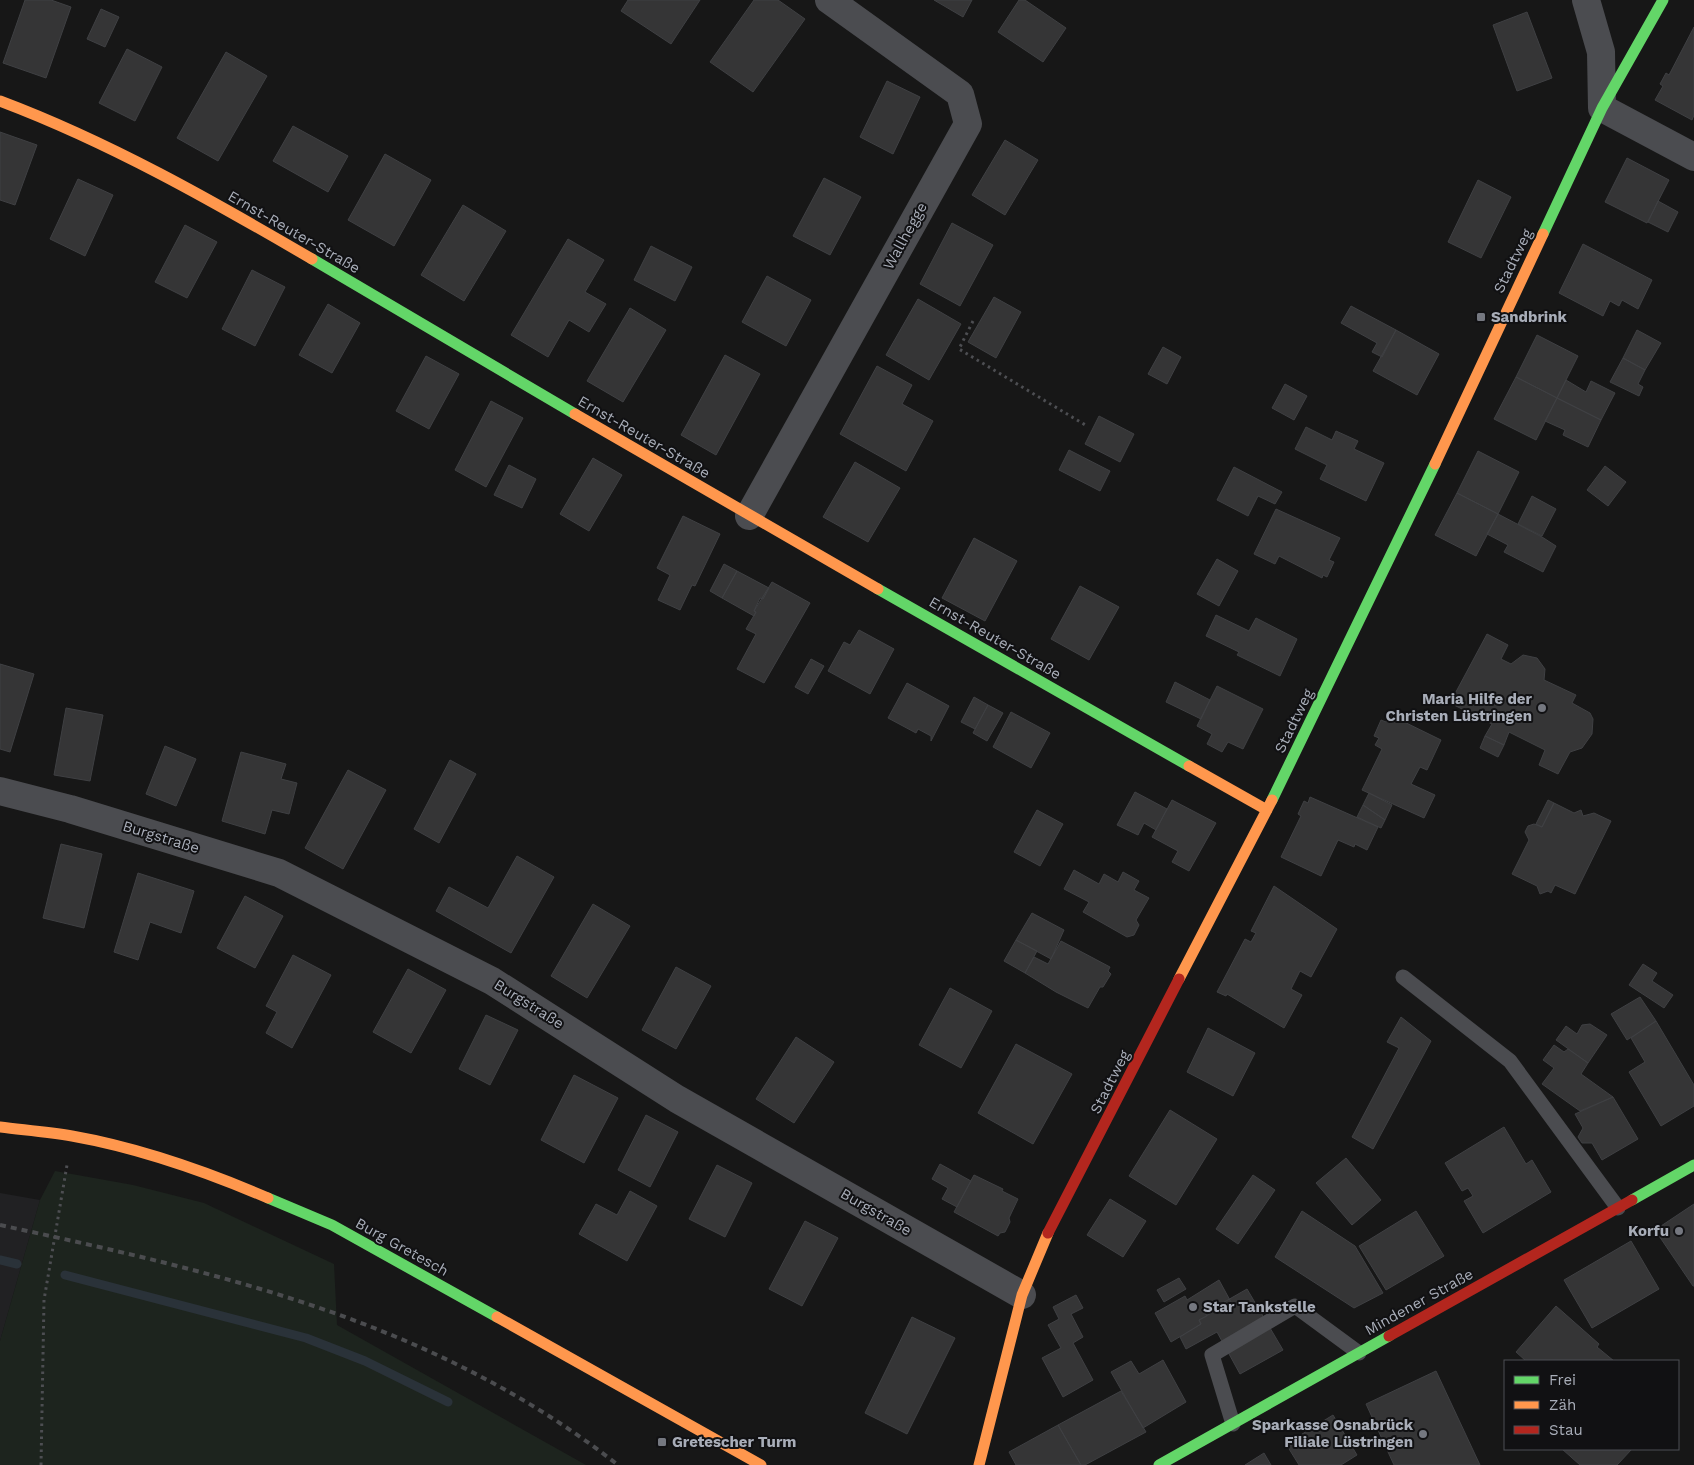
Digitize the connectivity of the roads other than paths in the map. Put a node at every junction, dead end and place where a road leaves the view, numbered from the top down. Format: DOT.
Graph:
graph roads {
  1 [pos="829,0"];
  2 [pos="1586,0"];
  3 [pos="1663,0"];
  4 [pos="0,101"];
  5 [pos="1602,108"];
  6 [pos="1694,156"];
  7 [pos="748,516"];
  8 [pos="0,791"];
  9 [pos="1267,810"];
  10 [pos="1403,977"];
  11 [pos="0,1127"];
  12 [pos="1694,1165"];
  13 [pos="1618,1208"];
  14 [pos="1022,1295"];
  15 [pos="1359,1353"];
  16 [pos="1232,1424"];
  17 [pos="761,1465"];
  18 [pos="978,1465"];
  19 [pos="1159,1465"];
  1 -- 7 [label="street, Wallhegge"];
  2 -- 5 [label="street"];
  3 -- 5 [label="street, Stadtweg"];
  4 -- 7 [label="street, Ernst-Reuter-Straße"];
  5 -- 6 [label="street"];
  5 -- 9 [label="street, Stadtweg"];
  7 -- 9 [label="street, Ernst-Reuter-Straße"];
  8 -- 14 [label="street, Burgstraße"];
  9 -- 14 [label="street, Stadtweg"];
  10 -- 13 [label="lane"];
  11 -- 17 [label="street, Burg Gretesch"];
  12 -- 13 [label="street, Mindener Straße"];
  13 -- 15 [label="street, Mindener Straße"];
  14 -- 18 [label="street, Stadtweg"];
  15 -- 16 [label="street, Mindener Straße"];
  15 -- 16 [label="lane"];
  16 -- 19 [label="street, Mindener Straße"];
}
